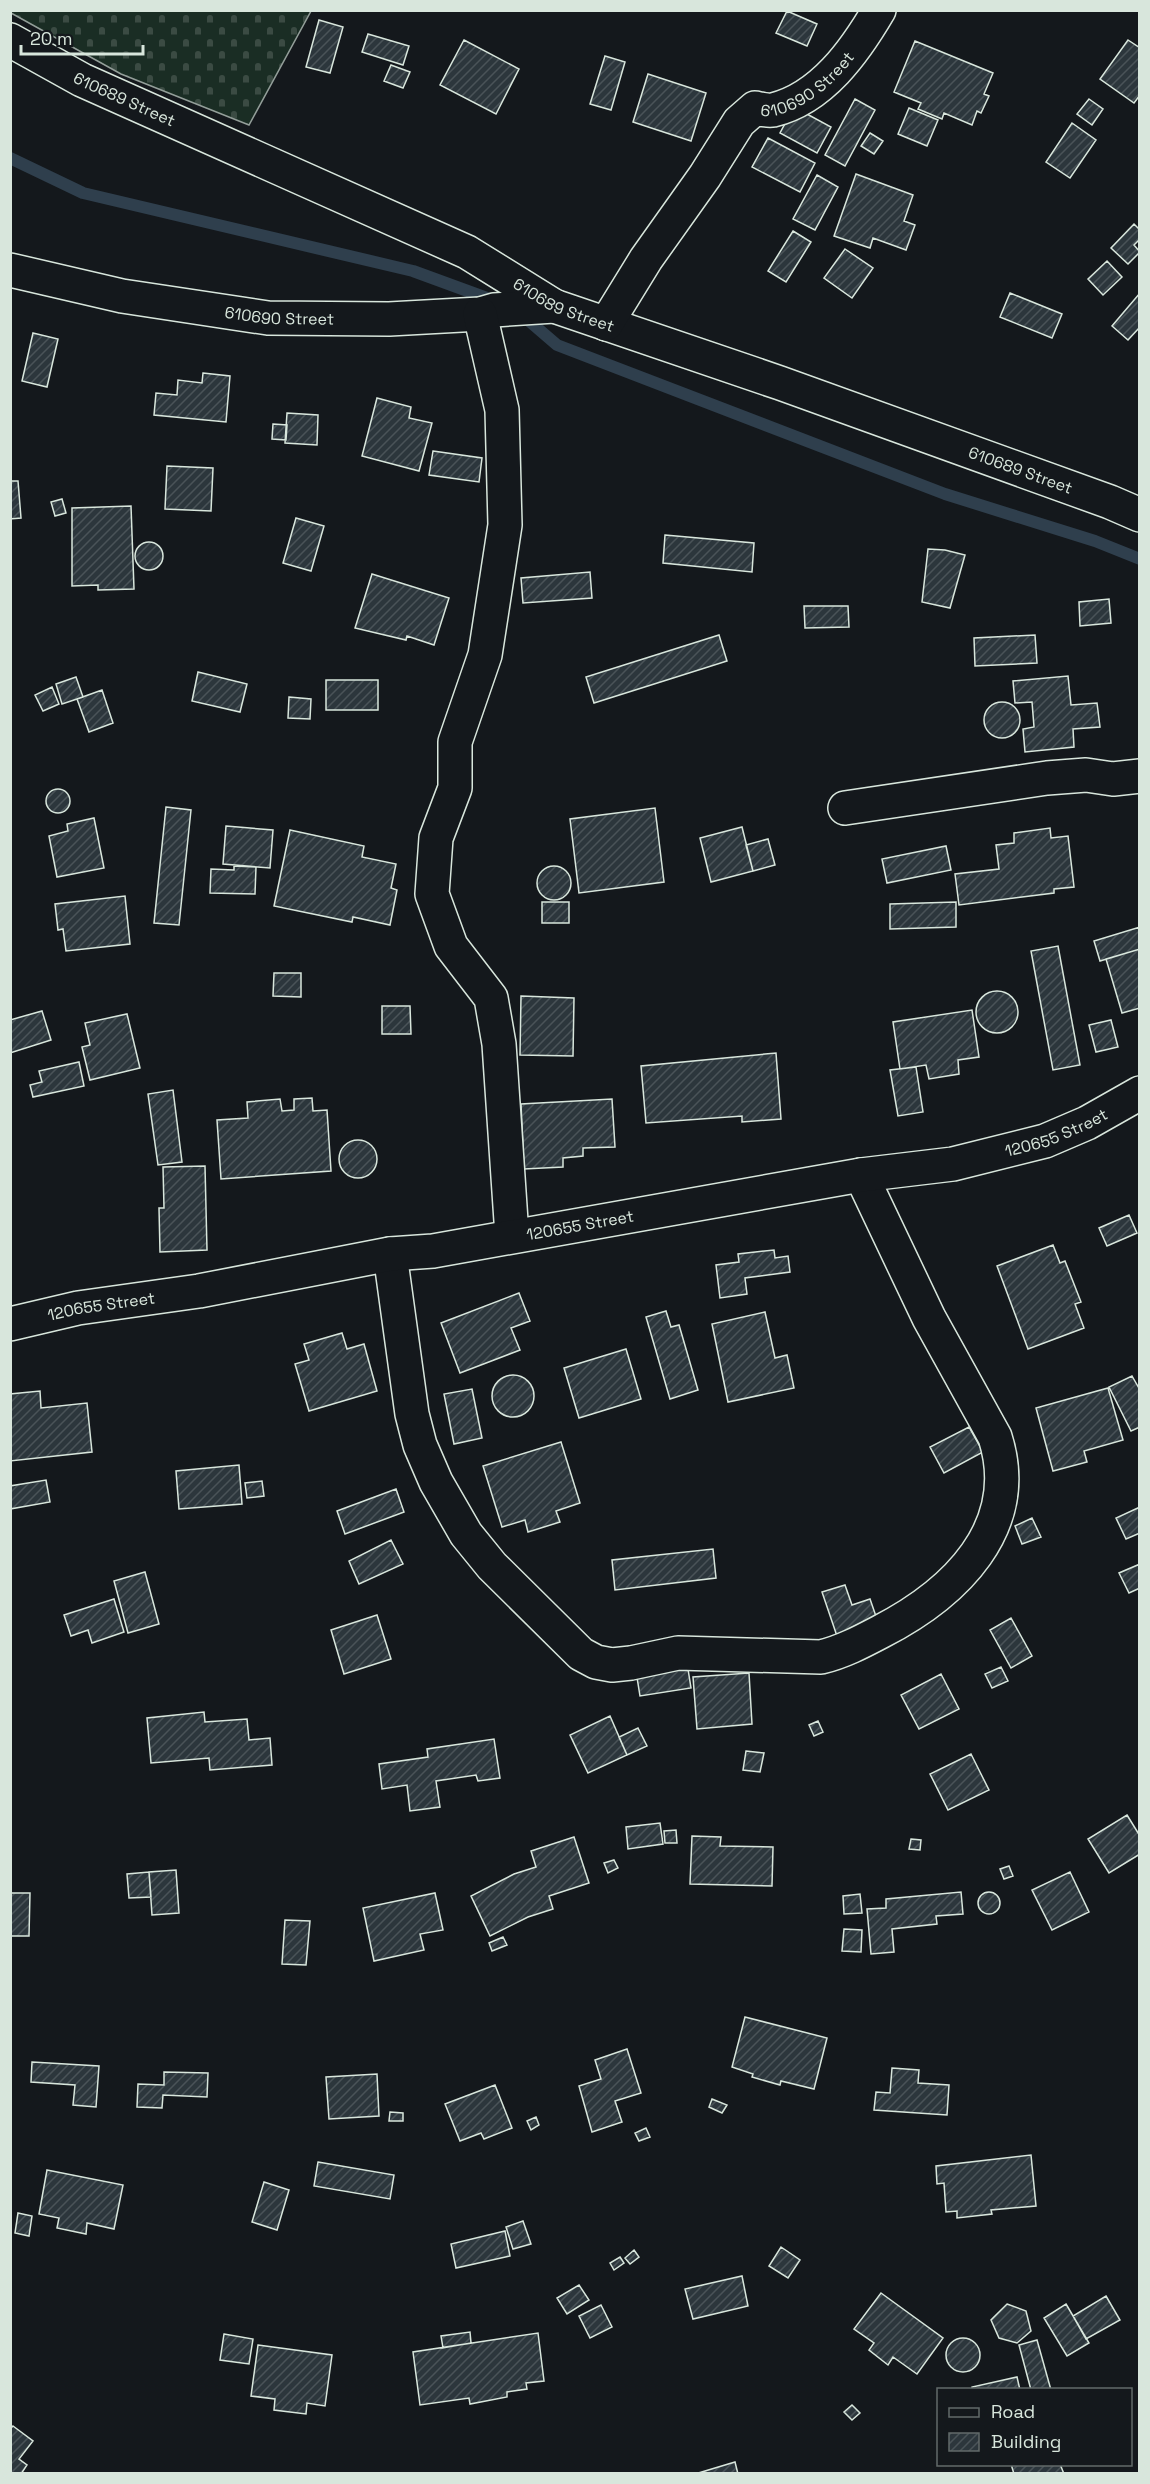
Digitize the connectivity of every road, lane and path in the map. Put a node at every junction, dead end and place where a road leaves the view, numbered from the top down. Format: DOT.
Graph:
graph roads {
  1 [pos="879,10"];
  2 [pos="10,40"];
  3 [pos="10,270"];
  4 [pos="554,306"];
  5 [pos="480,314"];
  6 [pos="606,324"];
  7 [pos="1140,515"];
  8 [pos="1140,776"];
  9 [pos="845,808"];
  10 [pos="1140,1093"];
  11 [pos="861,1175"];
  12 [pos="512,1236"];
  13 [pos="390,1254"];
  14 [pos="10,1324"];
  1 -- 6 [label="street, 610690 Street"];
  2 -- 4 [label="street, 610689 Street"];
  3 -- 5 [label="street, 610690 Street"];
  4 -- 5 [label="street, 610690 Street"];
  4 -- 6 [label="street, 610689 Street"];
  5 -- 12 [label="street"];
  6 -- 7 [label="street, 610689 Street"];
  8 -- 9 [label="street"];
  10 -- 11 [label="street, 120655 Street"];
  11 -- 12 [label="street, 120655 Street"];
  11 -- 13 [label="street"];
  12 -- 13 [label="street, 120655 Street"];
  13 -- 14 [label="street, 120655 Street"];
}
